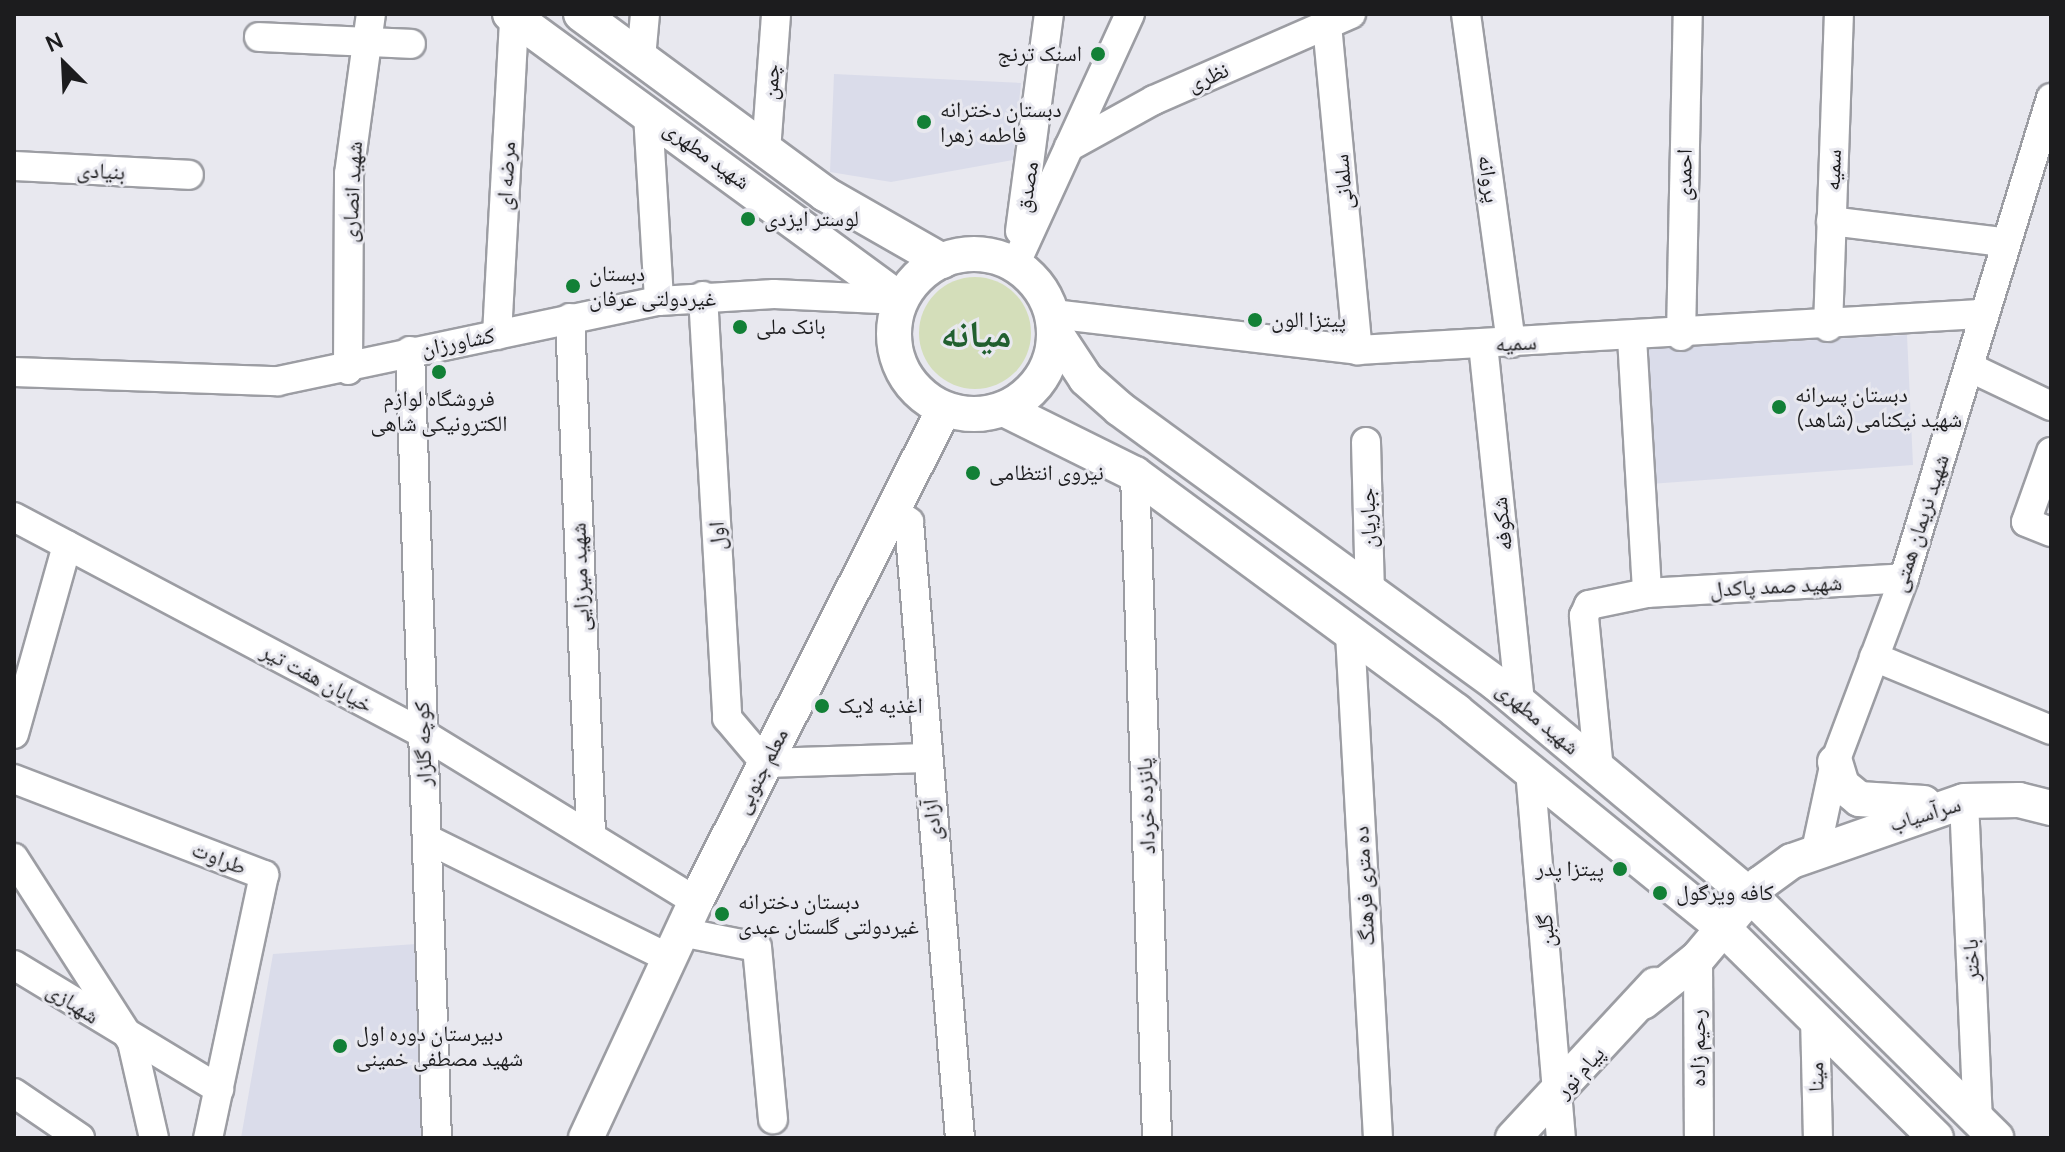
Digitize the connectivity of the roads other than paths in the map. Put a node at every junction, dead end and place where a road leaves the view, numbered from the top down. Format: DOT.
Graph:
graph roads {
  1 [pos="371,14"];
  2 [pos="581,14"];
  3 [pos="645,14"];
  4 [pos="776,14"];
  5 [pos="1049,14"];
  6 [pos="1130,14"];
  7 [pos="1466,14"];
  8 [pos="1688,14"];
  9 [pos="1839,14"];
  10 [pos="512,16"];
  11 [pos="1335,18"];
  12 [pos="259,37"];
  13 [pos="367,42"];
  14 [pos="411,44"];
  15 [pos="641,58"];
  16 [pos="2051,98"];
  17 [pos="648,114"];
  18 [pos="2045,138"];
  19 [pos="1069,147"];
  20 [pos="766,151"];
  21 [pos="14,166"];
  22 [pos="189,175"];
  23 [pos="1831,221"];
  24 [pos="2002,242"];
  25 [pos="942,261"];
  26 [pos="1015,265"];
  27 [pos="703,296"];
  28 [pos="901,300"];
  29 [pos="659,301"];
  30 [pos="1980,314"];
  31 [pos="570,318"];
  32 [pos="1054,323"];
  33 [pos="1828,327"];
  34 [pos="497,335"];
  35 [pos="1681,336"];
  36 [pos="1632,338"];
  37 [pos="1511,343"];
  38 [pos="1483,344"];
  39 [pos="1358,350"];
  40 [pos="410,351"];
  41 [pos="1969,367"];
  42 [pos="348,370"];
  43 [pos="14,372"];
  44 [pos="2051,406"];
  45 [pos="944,409"];
  46 [pos="1004,409"];
  47 [pos="1366,442"];
  48 [pos="2051,452"];
  49 [pos="1135,474"];
  50 [pos="893,510"];
  51 [pos="14,517"];
  52 [pos="2051,532"];
  53 [pos="67,545"];
  54 [pos="1904,578"];
  55 [pos="1370,593"];
  56 [pos="1647,593"];
  57 [pos="1350,634"];
  58 [pos="1874,657"];
  59 [pos="1520,703"];
  60 [pos="2051,730"];
  61 [pos="14,734"];
  62 [pos="423,734"];
  63 [pos="926,758"];
  64 [pos="1835,762"];
  65 [pos="765,763"];
  66 [pos="1530,770"];
  67 [pos="1599,770"];
  68 [pos="14,779"];
  69 [pos="1964,801"];
  70 [pos="2051,808"];
  71 [pos="591,835"];
  72 [pos="427,839"];
  73 [pos="1810,857"];
  74 [pos="14,858"];
  75 [pos="1753,896"];
  76 [pos="696,901"];
  77 [pos="1708,944"];
  78 [pos="675,945"];
  79 [pos="14,965"];
  80 [pos="1815,1017"];
  81 [pos="132,1042"];
  82 [pos="219,1089"];
  83 [pos="1562,1092"];
  84 [pos="14,1093"];
  85 [pos="773,1119"];
  86 [pos="1987,1129"];
  87 [pos="80,1138"];
  88 [pos="154,1138"];
  89 [pos="208,1138"];
  90 [pos="437,1138"];
  91 [pos="586,1138"];
  92 [pos="960,1138"];
  93 [pos="1157,1138"];
  94 [pos="1378,1138"];
  95 [pos="1513,1138"];
  96 [pos="1561,1138"];
  97 [pos="1699,1138"];
  98 [pos="1818,1138"];
  99 [pos="1936,1138"];
  1 -- 13 [label="street, شهید انصاری"];
  2 -- 15 [label="main road, شهید مطهری"];
  3 -- 15 [label="street"];
  4 -- 20 [label="street, چمن"];
  5 -- 26 [label="street, مصدق"];
  6 -- 19 [label="street"];
  7 -- 37 [label="street, پروانه"];
  8 -- 35 [label="street, احمدی"];
  9 -- 23 [label="street, سميه"];
  10 -- 17 [label="main road, شهید مطهری"];
  10 -- 34 [label="street, مرضه ای"];
  11 -- 19 [label="street, نظری"];
  11 -- 39 [label="street, سلمانی"];
  12 -- 13 [label="street"];
  13 -- 14 [label="street"];
  13 -- 42 [label="street, شهید انصاری"];
  15 -- 20 [label="main road, شهید مطهری"];
  16 -- 18 [label="street, شهید نریمان همتی"];
  17 -- 28 [label="main road, شهید مطهری"];
  17 -- 29 [label="street"];
  18 -- 24 [label="street, شهید نریمان همتی"];
  19 -- 26 [label="street"];
  20 -- 25 [label="main road, شهید مطهری"];
  21 -- 22 [label="street, بنیادی"];
  23 -- 24 [label="street"];
  23 -- 33 [label="street, سميه"];
  24 -- 30 [label="street, شهید نریمان همتی"];
  25 -- 26 [label="main road"];
  25 -- 28 [label="main road"];
  26 -- 32 [label="main road"];
  27 -- 28 [label="street, کشاورزان"];
  27 -- 29 [label="street, کشاورزان"];
  27 -- 65 [label="street, اول"];
  28 -- 45 [label="main road"];
  29 -- 31 [label="street, کشاورزان"];
  30 -- 33 [label="street, سمیه"];
  30 -- 41 [label="street, شهید نریمان همتی"];
  31 -- 34 [label="street, کشاورزان"];
  31 -- 71 [label="street, شهید میرزایی"];
  32 -- 39 [label="street, سمیه"];
  32 -- 46 [label="main road"];
  32 -- 55 [label="main road, شهید مطهری"];
  33 -- 35 [label="street, سمیه"];
  34 -- 40 [label="street, کشاورزان"];
  35 -- 36 [label="street, سمیه"];
  36 -- 37 [label="street, سمیه"];
  36 -- 56 [label="street"];
  37 -- 38 [label="street, سمیه"];
  38 -- 39 [label="street, سمیه"];
  38 -- 59 [label="street, شکوفه"];
  40 -- 42 [label="street, کشاورزان"];
  40 -- 62 [label="street, کوچه گلزار"];
  41 -- 44 [label="street"];
  41 -- 54 [label="street, شهید نریمان همتی"];
  42 -- 43 [label="street, کشاورزان"];
  45 -- 46 [label="main road"];
  45 -- 50 [label="main road, معلم جنوبی"];
  46 -- 49 [label="main road, شهید مطهری"];
  47 -- 55 [label="street, جباریان"];
  48 -- 52 [label="street"];
  49 -- 57 [label="main road, شهید مطهری"];
  49 -- 93 [label="street, پانزده خرداد"];
  50 -- 63 [label="street, آزادی"];
  50 -- 65 [label="main road, معلم جنوبی"];
  51 -- 53 [label="street, خیابان هفت تیر"];
  53 -- 61 [label="street"];
  53 -- 62 [label="street, خیابان هفت تیر"];
  54 -- 56 [label="street, شهید صمد پاکدل"];
  54 -- 58 [label="street, شهید نریمان همتی"];
  55 -- 59 [label="main road, شهید مطهری"];
  56 -- 67 [label="street, شهید صمد پاکدل"];
  57 -- 66 [label="main road, شهید مطهری"];
  57 -- 94 [label="street, ده متری فرهنگ"];
  58 -- 60 [label="street"];
  58 -- 64 [label="street, شهید نریمان همتی"];
  59 -- 67 [label="main road, شهید مطهری"];
  62 -- 71 [label="street, خیابان هفت تیر"];
  62 -- 72 [label="street, کوچه گلزار"];
  63 -- 65 [label="street"];
  63 -- 92 [label="street, آزادی"];
  64 -- 69 [label="main road"];
  64 -- 73 [label="street, شهید نریمان همتی"];
  65 -- 76 [label="main road, معلم جنوبی"];
  66 -- 77 [label="main road, شهید مطهری"];
  66 -- 83 [label="street, گلبن"];
  67 -- 75 [label="main road, شهید مطهری"];
  68 -- 82 [label="street, طراوت"];
  69 -- 70 [label="main road, سرآسیاب"];
  69 -- 73 [label="main road, سرآسیاب"];
  69 -- 86 [label="street, باختر"];
  71 -- 76 [label="street, خیابان هفت تیر"];
  72 -- 78 [label="street"];
  72 -- 90 [label="street, کوچه گلزار"];
  73 -- 75 [label="main road, سرآسیاب"];
  74 -- 81 [label="street"];
  75 -- 77 [label="main road, سرآسیاب"];
  75 -- 86 [label="main road, شهید مطهری"];
  76 -- 78 [label="main road, معلم جنوبی"];
  77 -- 80 [label="main road, شهید مطهری"];
  77 -- 83 [label="main road, پیام نور"];
  77 -- 97 [label="street, رحیم زاده"];
  78 -- 85 [label="street"];
  78 -- 91 [label="main road, معلم جنوبی"];
  79 -- 81 [label="street, شهبازی"];
  80 -- 98 [label="street, مینا"];
  80 -- 99 [label="main road, شهید مطهری"];
  81 -- 82 [label="street, شهبازی"];
  81 -- 88 [label="street"];
  82 -- 89 [label="street, طراوت"];
  83 -- 95 [label="main road, پیام نور"];
  83 -- 96 [label="street, گلبن"];
  84 -- 87 [label="street"];
}
